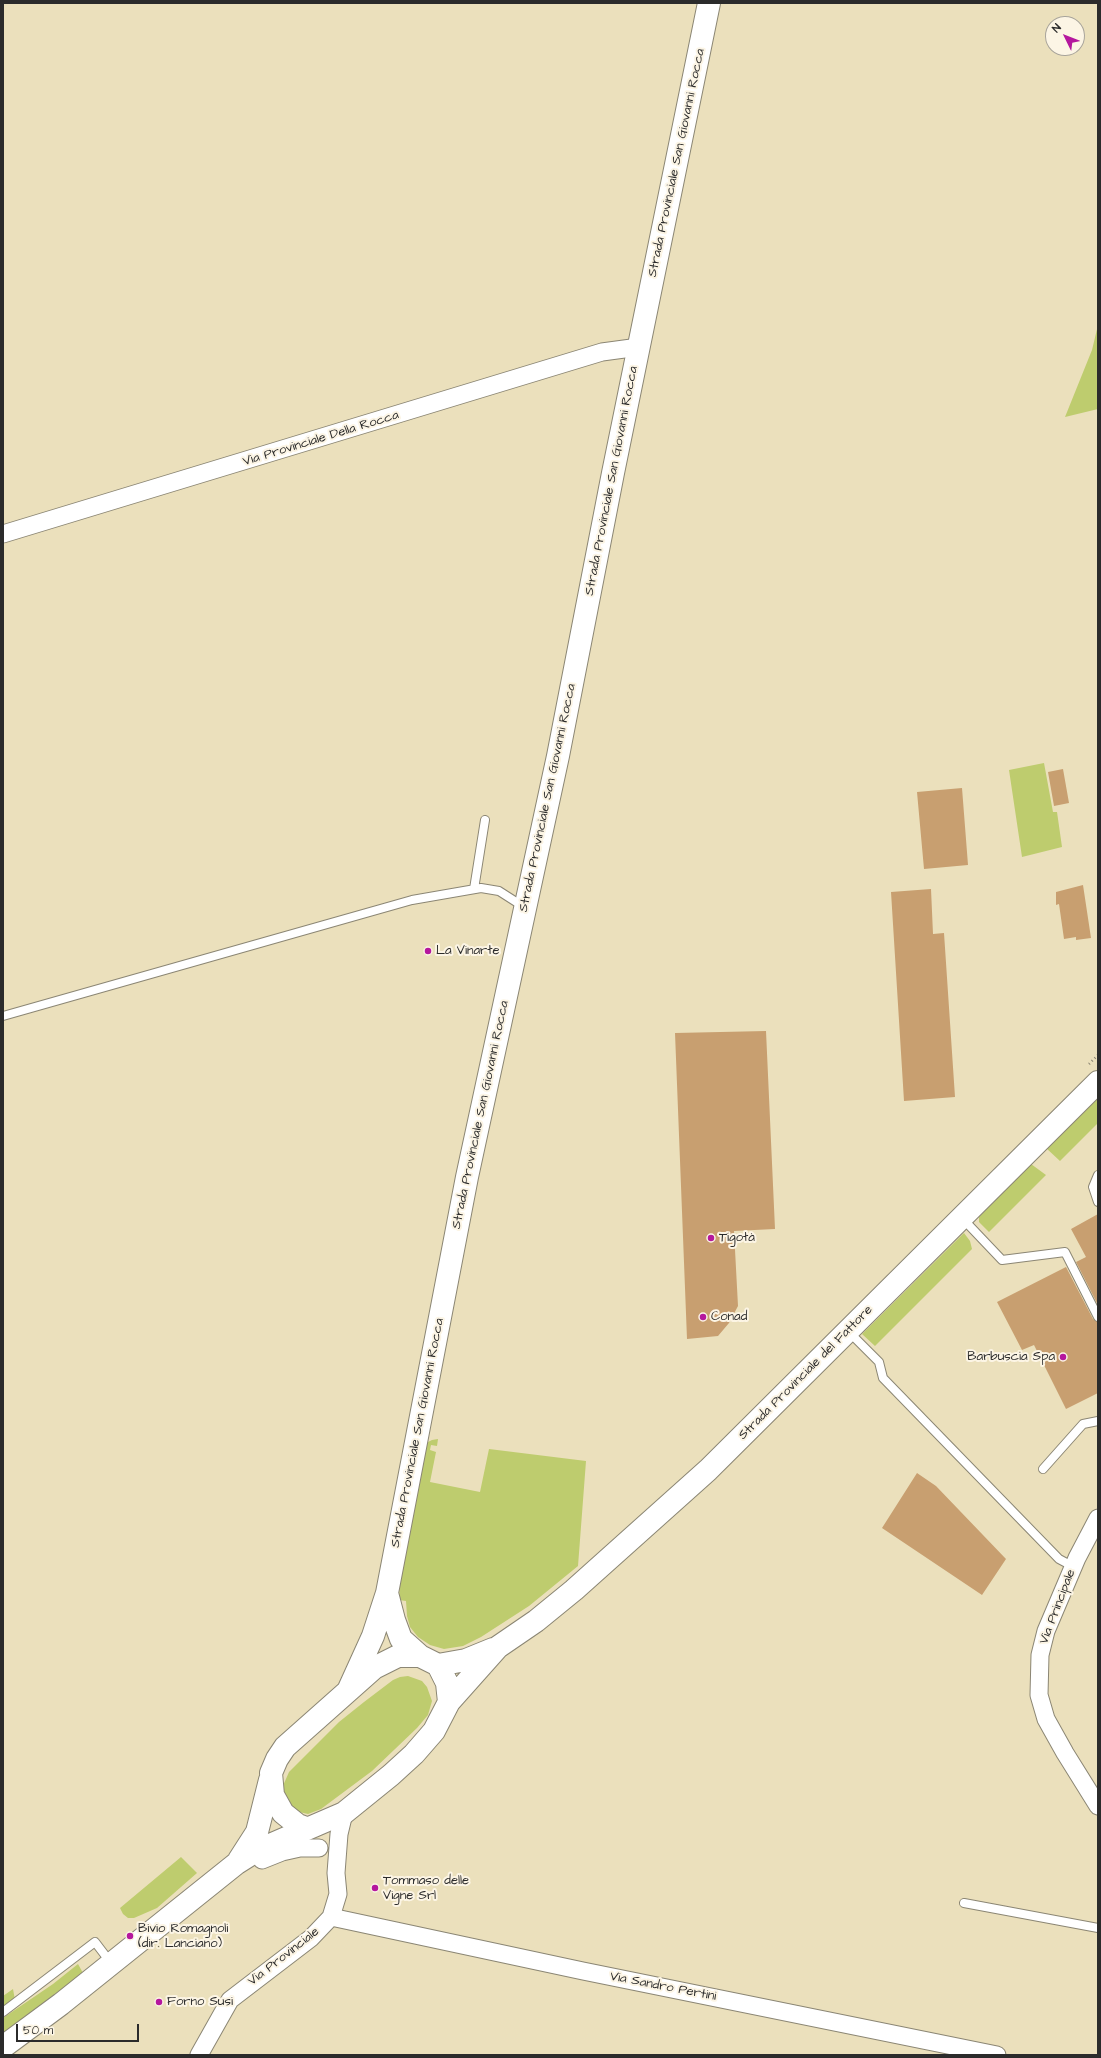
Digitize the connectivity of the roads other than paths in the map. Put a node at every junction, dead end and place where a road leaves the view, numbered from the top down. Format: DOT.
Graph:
graph roads {
  1 [pos="710,3"];
  2 [pos="639,347"];
  3 [pos="3,534"];
  4 [pos="485,820"];
  5 [pos="474,890"];
  6 [pos="526,908"];
  7 [pos="3,1016"];
  8 [pos="1093,1074"];
  9 [pos="1098,1175"];
  10 [pos="1098,1202"];
  11 [pos="962,1218"];
  12 [pos="1098,1317"];
  13 [pos="848,1331"];
  14 [pos="1098,1421"];
  15 [pos="1043,1469"];
  16 [pos="1098,1518"];
  17 [pos="1074,1567"];
  18 [pos="387,1593"];
  19 [pos="498,1647"];
  20 [pos="429,1661"];
  21 [pos="348,1691"];
  22 [pos="449,1702"];
  23 [pos="271,1773"];
  24 [pos="1098,1806"];
  25 [pos="344,1813"];
  26 [pos="306,1828"];
  27 [pos="319,1848"];
  28 [pos="237,1863"];
  29 [pos="336,1873"];
  30 [pos="214,1881"];
  31 [pos="964,1903"];
  32 [pos="331,1917"];
  33 [pos="1098,1928"];
  34 [pos="111,1963"];
  35 [pos="3,2012"];
  36 [pos="3,2047"];
  37 [pos="199,2055"];
  38 [pos="997,2055"];
  1 -- 2 [label="main road, Strada Provinciale San Giovanni Rocca"];
  2 -- 3 [label="street, Via Provinciale Della Rocca"];
  2 -- 6 [label="main road, Strada Provinciale San Giovanni Rocca"];
  4 -- 5 [label="lane"];
  5 -- 6 [label="lane"];
  5 -- 7 [label="lane"];
  6 -- 18 [label="main road, Strada Provinciale San Giovanni Rocca"];
  8 -- 11 [label="main road, Strada Provinciale del Fattore"];
  9 -- 10 [label="lane"];
  11 -- 12 [label="lane"];
  11 -- 13 [label="main road, Strada Provinciale del Fattore"];
  13 -- 17 [label="lane"];
  13 -- 19 [label="main road, Strada Provinciale del Fattore"];
  14 -- 15 [label="lane"];
  16 -- 17 [label="street, Via Principale"];
  17 -- 24 [label="street, Via Principale"];
  18 -- 20 [label="main road, Strada Provinciale San Giovanni Rocca"];
  18 -- 21 [label="main road, Strada Provinciale San Giovanni Rocca"];
  19 -- 20 [label="main road, Strada Provinciale del Fattore"];
  19 -- 22 [label="main road, Strada Provinciale del Fattore"];
  20 -- 21 [label="main road, Strada Provinciale del Fattore"];
  20 -- 22 [label="main road"];
  21 -- 23 [label="main road, Strada Provinciale del Fattore"];
  22 -- 25 [label="main road, Strada Provinciale del Fattore"];
  23 -- 26 [label="main road"];
  23 -- 28 [label="main road"];
  25 -- 26 [label="main road, Strada Provinciale del Fattore"];
  25 -- 29 [label="street, Via Provinciale"];
  26 -- 27 [label="street, Via Provinciale"];
  26 -- 28 [label="main road"];
  27 -- 29 [label="street, Via Provinciale"];
  27 -- 30 [label="street"];
  28 -- 30 [label="main road"];
  29 -- 32 [label="street, Via Provinciale"];
  30 -- 34 [label="main road"];
  31 -- 33 [label="lane"];
  32 -- 37 [label="street, Via Provinciale"];
  32 -- 38 [label="street, Via Sandro Pertini"];
  34 -- 35 [label="lane"];
  34 -- 36 [label="main road"];
}
